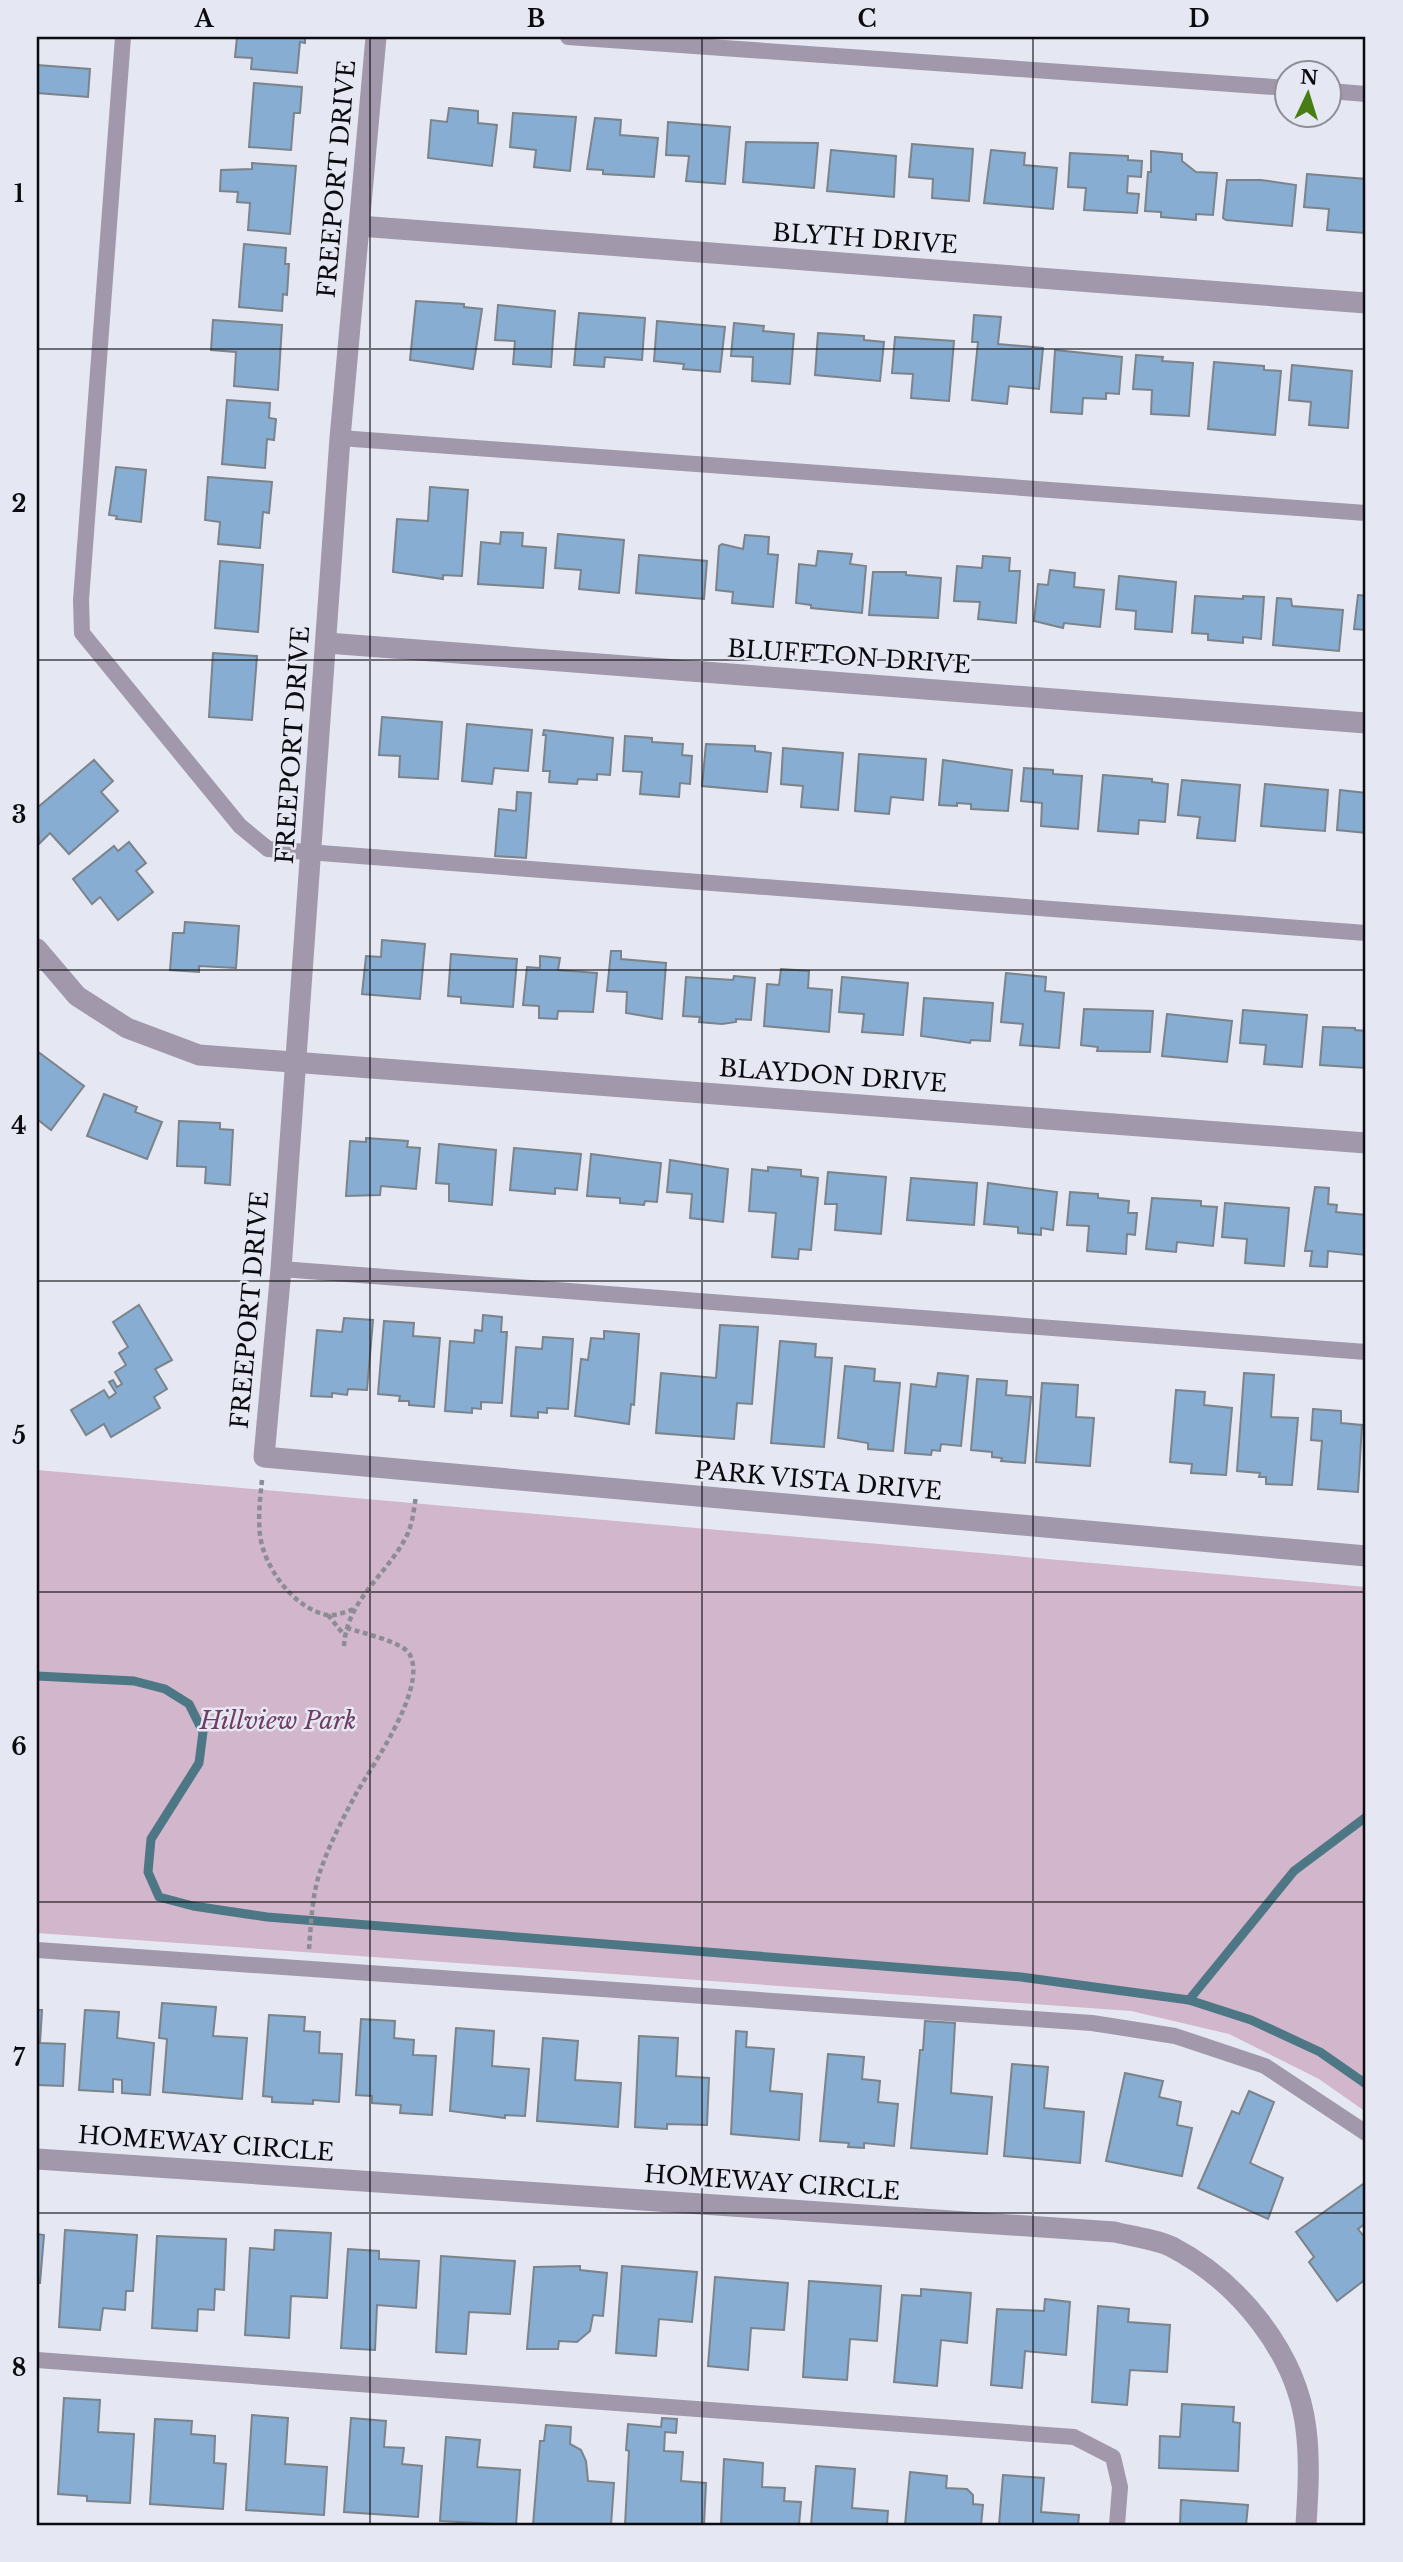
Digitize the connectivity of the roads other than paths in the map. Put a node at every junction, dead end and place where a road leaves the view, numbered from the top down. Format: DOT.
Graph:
graph roads {
  1 [pos="123,37"];
  2 [pos="376,37"];
  3 [pos="568,37"];
  4 [pos="1274,87"];
  5 [pos="1344,92"];
  6 [pos="1366,94"];
  7 [pos="359,226"];
  8 [pos="1366,303"];
  9 [pos="341,438"];
  10 [pos="1366,513"];
  11 [pos="327,643"];
  12 [pos="1366,723"];
  13 [pos="311,852"];
  14 [pos="1366,933"];
  15 [pos="37,949"];
  16 [pos="296,1062"];
  17 [pos="1366,1143"];
  18 [pos="281,1269"];
  19 [pos="1366,1352"];
  20 [pos="264,1457"];
  21 [pos="1366,1556"];
  22 [pos="37,1950"];
  23 [pos="1366,2133"];
  24 [pos="37,2159"];
  25 [pos="37,2360"];
  26 [pos="1117,2525"];
  27 [pos="1306,2525"];
  1 -- 13 [label="lane"];
  2 -- 7 [label="street, FREEPORT DRIVE"];
  3 -- 4 [label="lane"];
  5 -- 6 [label="lane"];
  7 -- 8 [label="street, BLYTH DRIVE"];
  7 -- 9 [label="street, FREEPORT DRIVE"];
  9 -- 10 [label="lane"];
  9 -- 11 [label="street, FREEPORT DRIVE"];
  11 -- 12 [label="street, BLUFFTON DRIVE"];
  11 -- 13 [label="street, FREEPORT DRIVE"];
  13 -- 14 [label="lane"];
  13 -- 16 [label="street, FREEPORT DRIVE"];
  15 -- 16 [label="street, BLAYDON DRIVE"];
  16 -- 17 [label="street, BLAYDON DRIVE"];
  16 -- 18 [label="street, FREEPORT DRIVE"];
  18 -- 19 [label="lane"];
  18 -- 20 [label="street, FREEPORT DRIVE"];
  20 -- 21 [label="street, PARK VISTA DRIVE"];
  22 -- 23 [label="lane"];
  24 -- 27 [label="street, HOMEWAY CIRCLE"];
  25 -- 26 [label="lane"];
}
